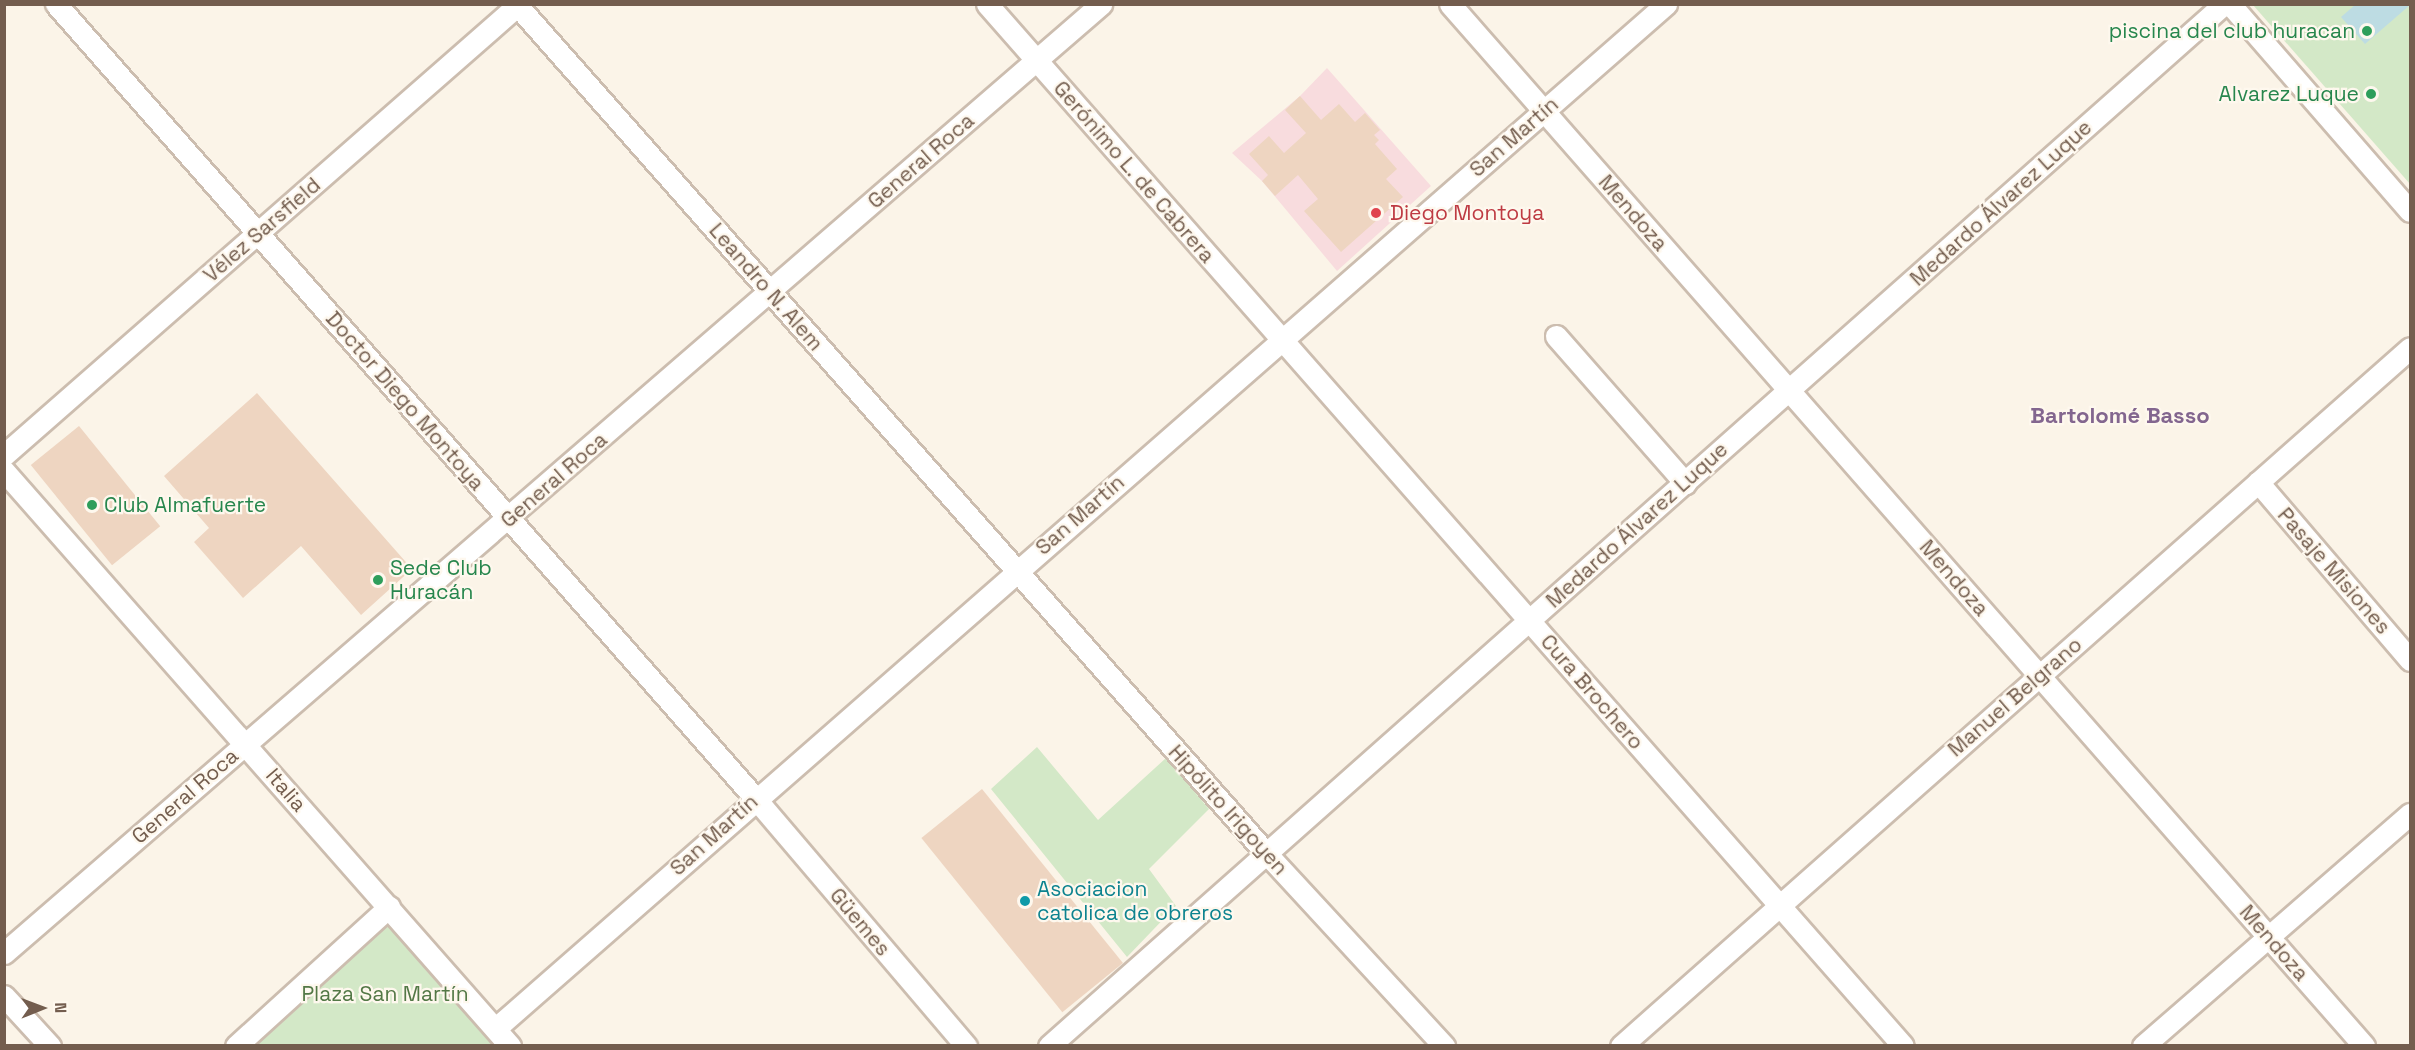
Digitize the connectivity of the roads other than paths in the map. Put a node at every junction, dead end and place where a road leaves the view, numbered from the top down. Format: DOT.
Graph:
graph roads {
  1 [pos="56,4"];
  2 [pos="987,4"];
  3 [pos="1101,4"];
  4 [pos="1450,4"];
  5 [pos="1666,4"];
  6 [pos="2224,4"];
  7 [pos="2230,4"];
  8 [pos="518,5"];
  9 [pos="1036,61"];
  10 [pos="1544,111"];
  11 [pos="2410,211"];
  12 [pos="257,233"];
  13 [pos="770,292"];
  14 [pos="1556,336"];
  15 [pos="1282,339"];
  16 [pos="2410,348"];
  17 [pos="1789,390"];
  18 [pos="4,455"];
  19 [pos="4,471"];
  20 [pos="2258,482"];
  21 [pos="1685,483"];
  22 [pos="509,519"];
  23 [pos="1016,570"];
  24 [pos="1529,621"];
  25 [pos="2410,660"];
  26 [pos="2039,676"];
  27 [pos="245,744"];
  28 [pos="755,798"];
  29 [pos="2410,814"];
  30 [pos="1266,853"];
  31 [pos="1780,905"];
  32 [pos="389,907"];
  33 [pos="2268,937"];
  34 [pos="4,953"];
  35 [pos="4,996"];
  36 [pos="496,1028"];
  37 [pos="50,1046"];
  38 [pos="236,1046"];
  39 [pos="510,1046"];
  40 [pos="966,1046"];
  41 [pos="1050,1046"];
  42 [pos="1444,1046"];
  43 [pos="1621,1046"];
  44 [pos="1903,1046"];
  45 [pos="2143,1046"];
  46 [pos="2364,1046"];
  1 -- 12 [label="street, Doctor Diego Montoya"];
  2 -- 9 [label="street, Gerónimo L. de Cabrera"];
  3 -- 9 [label="street, General Roca"];
  4 -- 10 [label="street, Mendoza"];
  5 -- 10 [label="street, San Martín"];
  6 -- 17 [label="street, Medardo Álvarez Luque"];
  7 -- 11 [label="street"];
  8 -- 12 [label="street, Vélez Sarsfield"];
  8 -- 13 [label="street, Leandro N. Alem"];
  9 -- 13 [label="street, General Roca"];
  9 -- 15 [label="street, Gerónimo L. de Cabrera"];
  10 -- 15 [label="street, San Martín"];
  10 -- 17 [label="street, Mendoza"];
  12 -- 18 [label="street, Vélez Sarsfield"];
  12 -- 22 [label="street, Doctor Diego Montoya"];
  13 -- 22 [label="street, General Roca"];
  13 -- 23 [label="street, Leandro N. Alem"];
  14 -- 21 [label="street"];
  15 -- 23 [label="street, San Martín"];
  15 -- 24 [label="street, Cura Brochero"];
  16 -- 20 [label="street, Manuel Belgrano"];
  17 -- 21 [label="street, Medardo Álvarez Luque"];
  17 -- 26 [label="street, Mendoza"];
  19 -- 27 [label="street, Italia"];
  20 -- 25 [label="street, Pasaje Misiones"];
  20 -- 26 [label="street, Manuel Belgrano"];
  21 -- 24 [label="street, Medardo Álvarez Luque"];
  22 -- 27 [label="street, General Roca"];
  22 -- 28 [label="street, Doctor Diego Montoya"];
  23 -- 28 [label="street, San Martín"];
  23 -- 30 [label="street, Hipólito Irigoyen"];
  24 -- 30 [label="street, Medardo Álvarez Luque"];
  24 -- 31 [label="street, Cura Brochero"];
  26 -- 31 [label="street, Manuel Belgrano"];
  26 -- 33 [label="street, Mendoza"];
  27 -- 32 [label="street, Italia"];
  27 -- 34 [label="street, General Roca"];
  28 -- 36 [label="street, San Martín"];
  28 -- 40 [label="street, Güemes"];
  29 -- 33 [label="street"];
  30 -- 41 [label="street, Medardo Álvarez Luque"];
  30 -- 42 [label="street, Hipólito Irigoyen"];
  31 -- 43 [label="street, Manuel Belgrano"];
  31 -- 44 [label="street, Cura Brochero"];
  32 -- 36 [label="street, Italia"];
  32 -- 38 [label="street"];
  33 -- 45 [label="street"];
  33 -- 46 [label="street, Mendoza"];
  35 -- 37 [label="street"];
  36 -- 39 [label="street, Italia"];
}
